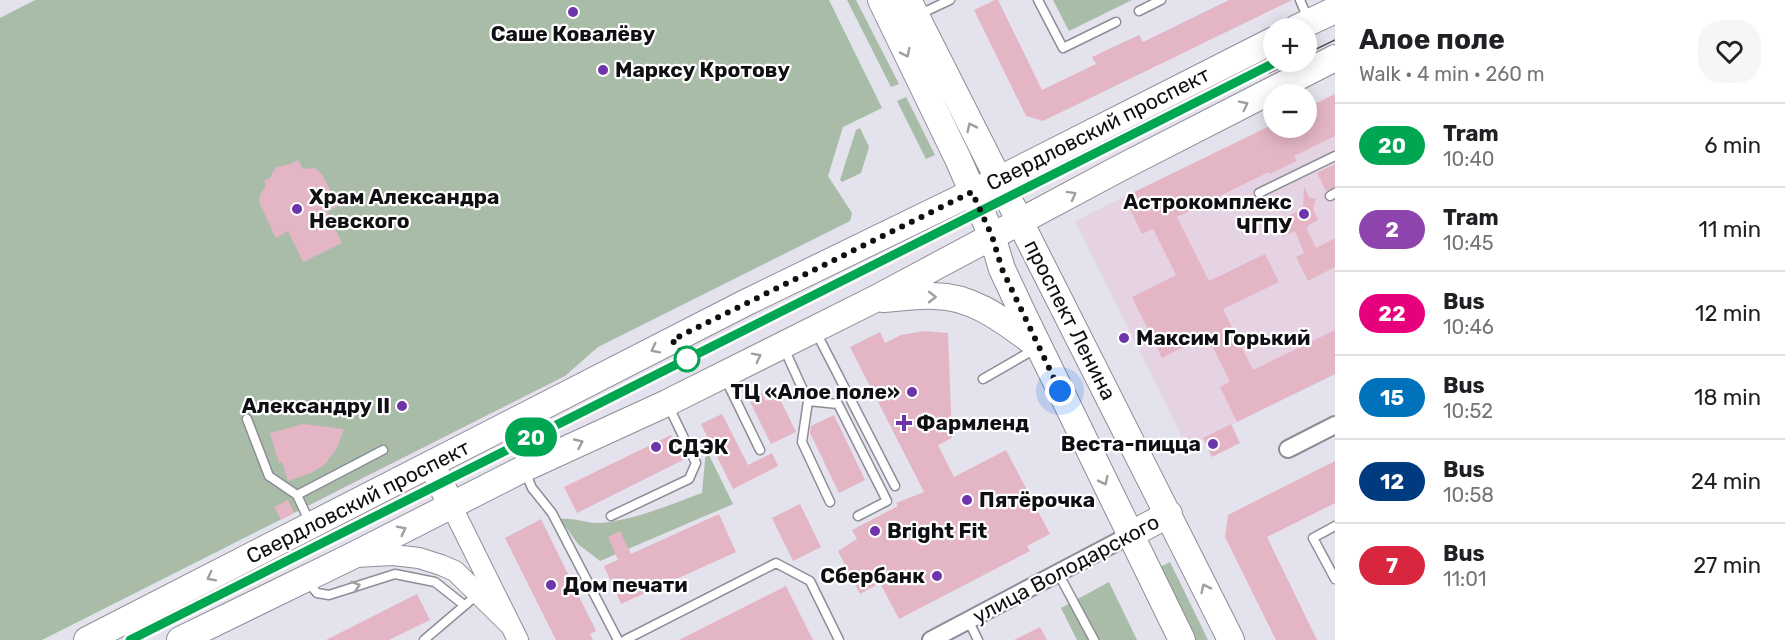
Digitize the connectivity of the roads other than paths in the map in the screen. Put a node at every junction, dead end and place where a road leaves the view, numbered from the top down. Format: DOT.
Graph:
graph roads {
  1 [pos="881,0"];
  2 [pos="951,0"];
  3 [pos="1038,0"];
  4 [pos="1161,0"];
  5 [pos="912,8"];
  6 [pos="1335,10"];
  7 [pos="1139,11"];
  8 [pos="1302,17"];
  9 [pos="1116,22"];
  10 [pos="1263,46"];
  11 [pos="1335,58"];
  12 [pos="1335,156"];
  13 [pos="998,180"];
  14 [pos="972,192"];
  15 [pos="1259,193"];
  16 [pos="1019,221"];
  17 [pos="992,236"];
  18 [pos="873,300"];
  19 [pos="814,329"];
  20 [pos="782,344"];
  21 [pos="1038,347"];
  22 [pos="723,374"];
  23 [pos="983,379"];
  24 [pos="808,401"];
  25 [pos="667,403"];
  26 [pos="248,419"];
  27 [pos="1335,425"];
  28 [pos="1288,449"];
  29 [pos="383,450"];
  30 [pos="760,450"];
  31 [pos="432,465"];
  32 [pos="524,469"];
  33 [pos="895,486"];
  34 [pos="297,495"];
  35 [pos="830,502"];
  36 [pos="451,505"];
  37 [pos="1169,514"];
  38 [pos="611,516"];
  39 [pos="858,516"];
  40 [pos="311,526"];
  41 [pos="1335,526"];
  42 [pos="1130,535"];
  43 [pos="350,557"];
  44 [pos="1058,573"];
  45 [pos="305,579"];
  46 [pos="1335,579"];
  47 [pos="471,600"];
  48 [pos="968,621"];
  49 [pos="514,632"];
  50 [pos="87,640"];
  51 [pos="180,640"];
  52 [pos="423,640"];
  53 [pos="618,640"];
  54 [pos="625,640"];
  55 [pos="839,640"];
  56 [pos="931,640"];
  57 [pos="978,640"];
  58 [pos="1094,640"];
  59 [pos="1182,640"];
  60 [pos="1231,640"];
  1 -- 14 [label="main road, проспект Ленина, one-way"];
  2 -- 5 [label="lane"];
  3 -- 9 [label="lane"];
  4 -- 7 [label="lane"];
  13 -- 5 [label="main road, проспект Ленина, one-way"];
  6 -- 8 [label="main road"];
  10 -- 13 [label="main road, Свердловский проспект"];
  16 -- 11 [label="main road, one-way"];
  12 -- 15 [label="lane"];
  13 -- 14 [label="main road, Свердловский проспект"];
  13 -- 16 [label="main road, проспект Ленина"];
  14 -- 17 [label="main road, проспект Ленина"];
  14 -- 31 [label="main road, Свердловский проспект, one-way"];
  16 -- 17 [label="main road"];
  16 -- 37 [label="main road, проспект Ленина"];
  17 -- 18 [label="main road"];
  17 -- 21 [label="main road, проспект Ленина"];
  18 -- 19 [label="main road"];
  18 -- 21 [label="main road, one-way"];
  19 -- 20 [label="main road"];
  19 -- 33 [label="lane"];
  22 -- 20 [label="main road, one-way"];
  20 -- 24 [label="lane"];
  21 -- 23 [label="lane"];
  21 -- 42 [label="main road, проспект Ленина, one-way"];
  22 -- 25 [label="main road"];
  22 -- 30 [label="lane"];
  24 -- 35 [label="lane"];
  24 -- 39 [label="lane"];
  32 -- 25 [label="main road, one-way"];
  25 -- 38 [label="lane"];
  26 -- 34 [label="lane"];
  27 -- 28 [label="street"];
  29 -- 34 [label="lane"];
  31 -- 36 [label="main road"];
  31 -- 40 [label="main road, Свердловский проспект"];
  32 -- 36 [label="main road"];
  32 -- 53 [label="lane"];
  34 -- 40 [label="lane"];
  43 -- 36 [label="main road, one-way"];
  36 -- 49 [label="street"];
  37 -- 42 [label="main road, улица Володарского"];
  60 -- 37 [label="main road, проспект Ленина, one-way"];
  40 -- 50 [label="main road, Свердловский проспект, one-way"];
  41 -- 46 [label="lane"];
  42 -- 44 [label="street, улица Володарского"];
  42 -- 59 [label="main road, проспект Ленина"];
  43 -- 45 [label="main road"];
  43 -- 47 [label="street"];
  44 -- 48 [label="street, улица Володарского"];
  44 -- 58 [label="lane"];
  45 -- 47 [label="lane, one-way"];
  45 -- 51 [label="main road"];
  47 -- 49 [label="street"];
  47 -- 52 [label="lane"];
  48 -- 56 [label="street, улица Володарского"];
  48 -- 57 [label="lane"];
  54 -- 55 [label="lane"];
}
